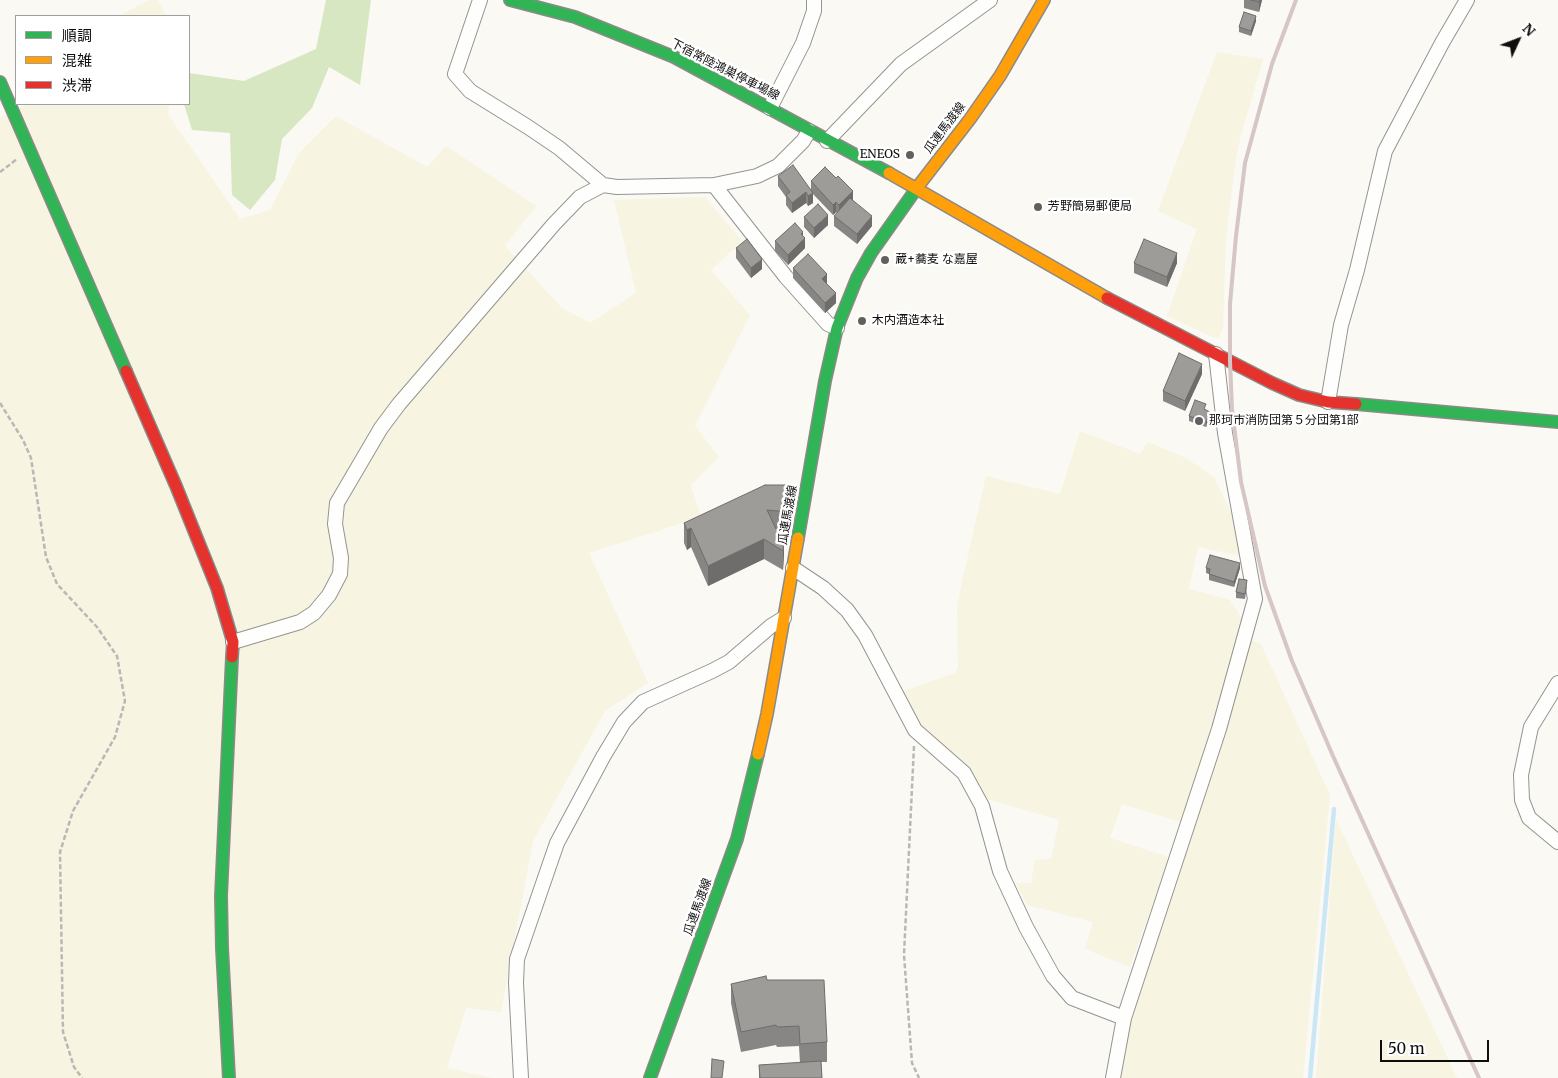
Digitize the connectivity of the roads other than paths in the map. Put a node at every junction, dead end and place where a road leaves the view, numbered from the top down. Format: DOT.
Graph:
graph roads {
  1 [pos="480,0"];
  2 [pos="510,0"];
  3 [pos="814,0"];
  4 [pos="990,0"];
  5 [pos="1044,0"];
  6 [pos="1468,0"];
  7 [pos="0,82"];
  8 [pos="770,108"];
  9 [pos="809,131"];
  10 [pos="827,141"];
  11 [pos="603,185"];
  12 [pos="714,185"];
  13 [pos="917,188"];
  14 [pos="837,328"];
  15 [pos="1216,354"];
  16 [pos="1328,402"];
  17 [pos="1558,422"];
  18 [pos="793,568"];
  19 [pos="784,618"];
  20 [pos="232,642"];
  21 [pos="1558,683"];
  22 [pos="1558,842"];
  23 [pos="1124,1018"];
  24 [pos="229,1078"];
  25 [pos="521,1078"];
  26 [pos="650,1078"];
  27 [pos="1113,1078"];
  1 -- 11 [label="street"];
  2 -- 8 [label="street, 下宿常陸鴻巣停車場線"];
  3 -- 8 [label="street"];
  4 -- 10 [label="street"];
  5 -- 13 [label="street, 瓜連馬渡線"];
  6 -- 16 [label="street"];
  7 -- 20 [label="street"];
  8 -- 9 [label="street, 下宿常陸鴻巣停車場線"];
  9 -- 10 [label="street, 下宿常陸鴻巣停車場線"];
  9 -- 12 [label="street"];
  10 -- 13 [label="street, 下宿常陸鴻巣停車場線"];
  11 -- 12 [label="street"];
  11 -- 20 [label="street"];
  12 -- 14 [label="street"];
  13 -- 14 [label="street, 瓜連馬渡線"];
  13 -- 15 [label="street, 下宿常陸鴻巣停車場線"];
  14 -- 18 [label="street, 瓜連馬渡線"];
  15 -- 16 [label="street, 下宿常陸鴻巣停車場線"];
  15 -- 23 [label="street"];
  16 -- 17 [label="street, 下宿常陸鴻巣停車場線"];
  18 -- 19 [label="street, 瓜連馬渡線"];
  18 -- 23 [label="street"];
  19 -- 25 [label="street"];
  19 -- 26 [label="street, 瓜連馬渡線"];
  20 -- 24 [label="street"];
  21 -- 22 [label="street"];
  23 -- 27 [label="street"];
}
